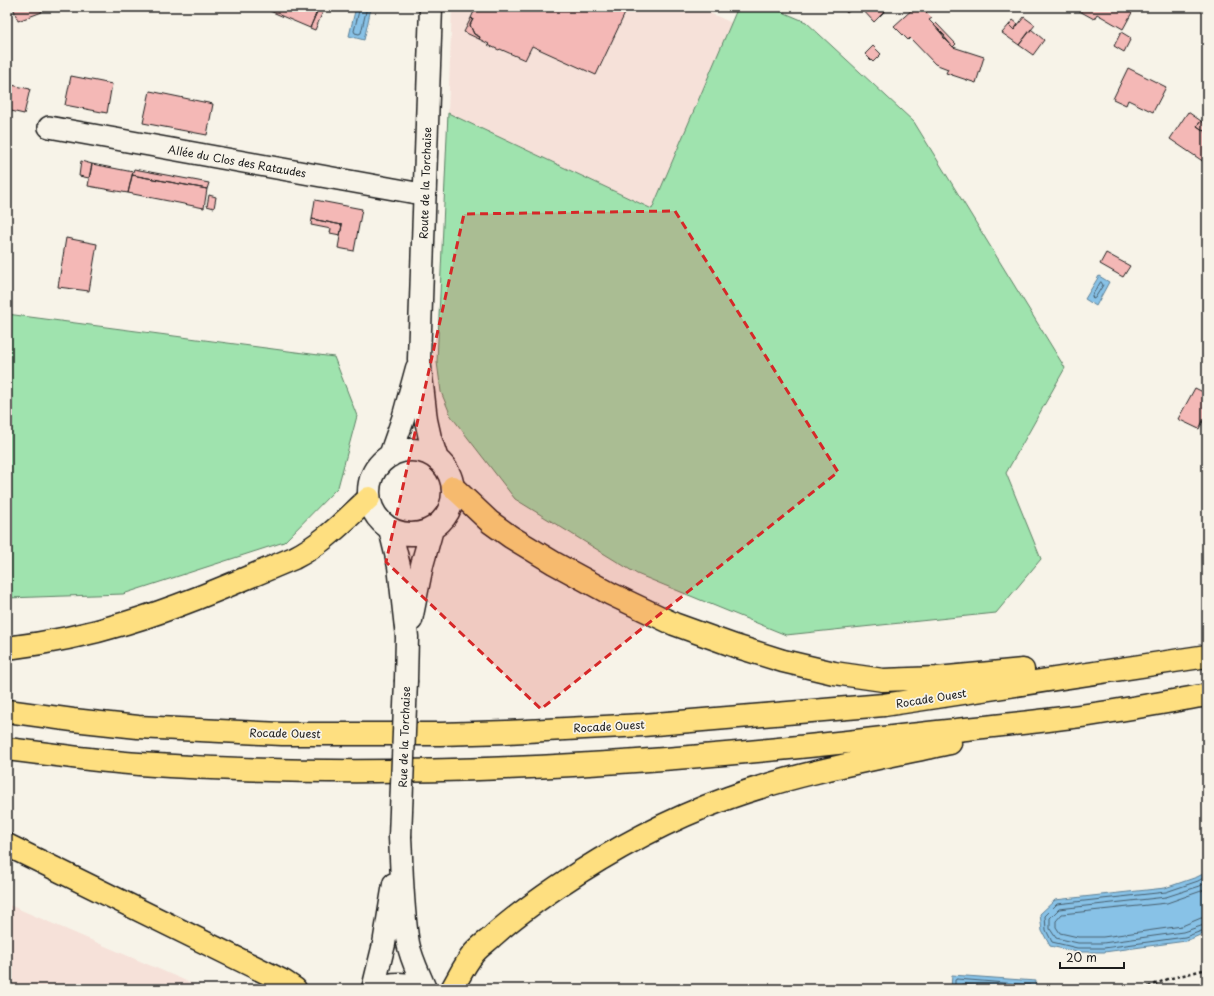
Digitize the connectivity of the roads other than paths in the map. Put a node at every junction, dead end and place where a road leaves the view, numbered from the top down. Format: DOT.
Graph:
graph roads {
  1 [pos="431,7"];
  2 [pos="49,127"];
  3 [pos="425,188"];
  4 [pos="419,359"];
  5 [pos="390,456"];
  6 [pos="437,459"];
  7 [pos="453,487"];
  8 [pos="369,498"];
  9 [pos="390,529"];
  10 [pos="432,529"];
  11 [pos="407,637"];
  12 [pos="7,648"];
  13 [pos="1207,655"];
  14 [pos="1207,695"];
  15 [pos="7,711"];
  16 [pos="1088,715"];
  17 [pos="7,749"];
  18 [pos="400,837"];
  19 [pos="7,845"];
  20 [pos="295,989"];
  21 [pos="374,989"];
  22 [pos="420,989"];
  23 [pos="425,989"];
  24 [pos="452,989"];
  1 -- 3 [label="main road, Route de la Torchaise"];
  2 -- 3 [label="street, Allée du Clos des Rataudes"];
  3 -- 4 [label="main road, Route de la Torchaise"];
  4 -- 5 [label="main road, Route de la Torchaise"];
  4 -- 6 [label="main road, Route de la Torchaise"];
  5 -- 6 [label="main road"];
  5 -- 8 [label="main road"];
  6 -- 7 [label="main road"];
  7 -- 10 [label="main road"];
  7 -- 13 [label="main road"];
  8 -- 9 [label="main road"];
  8 -- 12 [label="main road"];
  9 -- 10 [label="main road"];
  9 -- 11 [label="main road, Rue de la Torchaise"];
  10 -- 11 [label="main road, Rue de la Torchaise"];
  11 -- 18 [label="main road, Rue de la Torchaise, bridge"];
  13 -- 15 [label="main road, Rocade Ouest"];
  14 -- 16 [label="main road"];
  16 -- 17 [label="main road"];
  16 -- 24 [label="main road"];
  18 -- 21 [label="main road, Rue de la Torchaise"];
  18 -- 23 [label="main road, Rue de la Torchaise"];
  19 -- 20 [label="main road"];
  21 -- 22 [label="main road"];
}
